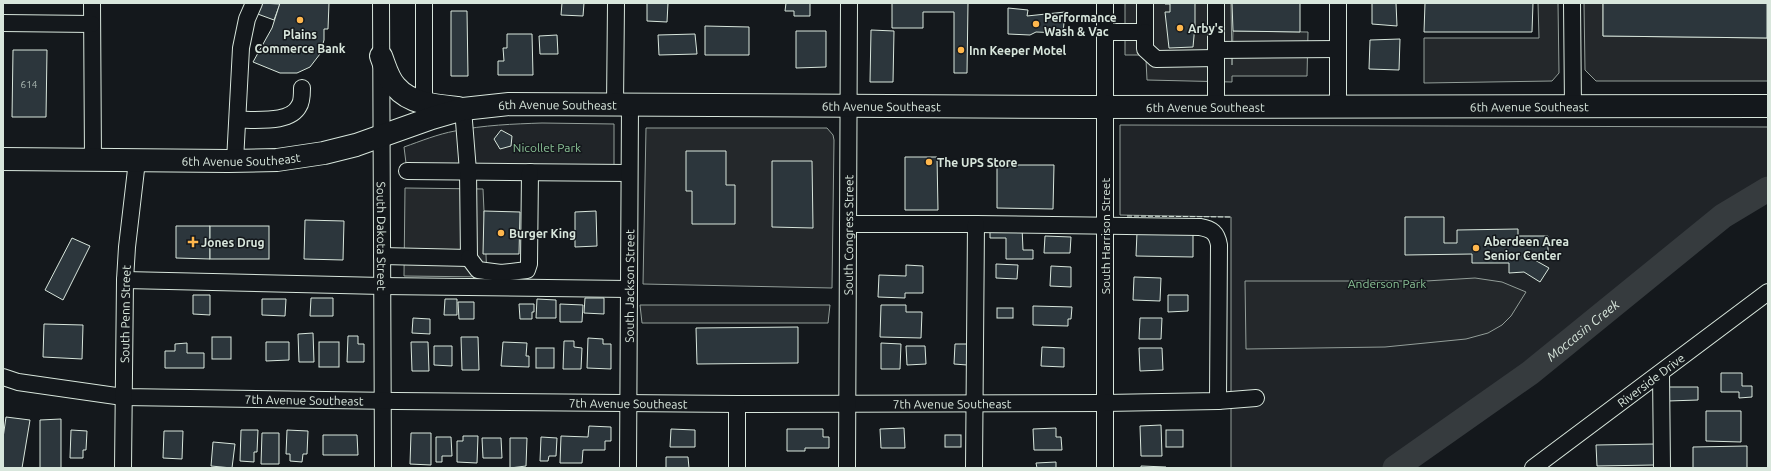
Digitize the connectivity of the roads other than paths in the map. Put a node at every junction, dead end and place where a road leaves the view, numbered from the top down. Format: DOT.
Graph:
graph roads {
  1 [pos="92,3"];
  2 [pos="254,3"];
  3 [pos="381,3"];
  4 [pos="424,3"];
  5 [pos="616,3"];
  6 [pos="850,3"];
  7 [pos="1105,3"];
  8 [pos="1145,3"];
  9 [pos="1155,3"];
  10 [pos="1216,3"];
  11 [pos="1338,3"];
  12 [pos="1572,3"];
  13 [pos="3,23"];
  14 [pos="92,24"];
  15 [pos="1145,29"];
  16 [pos="1105,32"];
  17 [pos="1338,49"];
  18 [pos="1216,54"];
  19 [pos="381,56"];
  20 [pos="302,88"];
  21 [pos="424,102"];
  22 [pos="622,105"];
  23 [pos="850,106"];
  24 [pos="1105,106"];
  25 [pos="1216,106"];
  26 [pos="1338,106"];
  27 [pos="1573,106"];
  28 [pos="1768,106"];
  29 [pos="464,109"];
  30 [pos="238,120"];
  31 [pos="382,137"];
  32 [pos="3,158"];
  33 [pos="93,160"];
  34 [pos="137,160"];
  35 [pos="236,161"];
  36 [pos="407,170"];
  37 [pos="468,171"];
  38 [pos="530,172"];
  39 [pos="629,173"];
  40 [pos="848,224"];
  41 [pos="976,224"];
  42 [pos="1105,226"];
  43 [pos="382,256"];
  44 [pos="469,258"];
  45 [pos="125,280"];
  46 [pos="382,286"];
  47 [pos="628,289"];
  48 [pos="1768,292"];
  49 [pos="1661,372"];
  50 [pos="3,377"];
  51 [pos="123,397"];
  52 [pos="1256,398"];
  53 [pos="382,401"];
  54 [pos="1218,401"];
  55 [pos="627,403"];
  56 [pos="974,403"];
  57 [pos="1105,403"];
  58 [pos="737,404"];
  59 [pos="847,404"];
  60 [pos="1539,466"];
  61 [pos="123,468"];
  62 [pos="383,468"];
  63 [pos="628,468"];
  64 [pos="737,468"];
  65 [pos="847,468"];
  66 [pos="974,468"];
  67 [pos="1105,468"];
  68 [pos="1662,468"];
  1 -- 14 [label="street"];
  2 -- 30 [label="street"];
  3 -- 19 [label="street, South Dakota Street"];
  4 -- 21 [label="street"];
  5 -- 22 [label="street, South Jackson Street"];
  6 -- 23 [label="street, South Congress Street"];
  7 -- 16 [label="street, South Harrison Street"];
  8 -- 15 [label="street"];
  9 -- 15 [label="street"];
  10 -- 18 [label="street"];
  11 -- 17 [label="street"];
  12 -- 27 [label="street"];
  13 -- 14 [label="street"];
  14 -- 33 [label="street"];
  15 -- 16 [label="street"];
  15 -- 18 [label="street"];
  16 -- 24 [label="street, South Harrison Street"];
  17 -- 18 [label="street"];
  17 -- 26 [label="street"];
  18 -- 25 [label="street"];
  19 -- 21 [label="highway"];
  19 -- 31 [label="street, South Dakota Street"];
  20 -- 30 [label="street"];
  21 -- 29 [label="highway"];
  22 -- 23 [label="highway, 6th Avenue Southeast"];
  22 -- 29 [label="highway, 6th Avenue Southeast"];
  22 -- 39 [label="street, South Jackson Street"];
  23 -- 24 [label="highway, 6th Avenue Southeast"];
  23 -- 40 [label="street, South Congress Street"];
  24 -- 25 [label="highway, 6th Avenue Southeast"];
  24 -- 42 [label="street, South Harrison Street"];
  25 -- 26 [label="highway, 6th Avenue Southeast"];
  26 -- 27 [label="highway, 6th Avenue Southeast"];
  27 -- 28 [label="highway, 6th Avenue Southeast"];
  29 -- 31 [label="highway, 6th Avenue Southeast"];
  29 -- 37 [label="street"];
  30 -- 35 [label="street"];
  31 -- 35 [label="highway, 6th Avenue Southeast"];
  31 -- 43 [label="street, South Dakota Street"];
  32 -- 33 [label="highway, 6th Avenue Southeast"];
  33 -- 34 [label="highway, 6th Avenue Southeast"];
  34 -- 35 [label="highway, 6th Avenue Southeast"];
  34 -- 45 [label="street, South Penn Street"];
  36 -- 37 [label="street"];
  37 -- 38 [label="street"];
  37 -- 44 [label="street"];
  38 -- 39 [label="street"];
  38 -- 44 [label="street"];
  39 -- 47 [label="street, South Jackson Street"];
  40 -- 41 [label="street"];
  40 -- 59 [label="street, South Congress Street"];
  41 -- 42 [label="street"];
  41 -- 56 [label="street"];
  42 -- 54 [label="street"];
  42 -- 57 [label="street, South Harrison Street"];
  43 -- 44 [label="street"];
  43 -- 46 [label="street, South Dakota Street"];
  45 -- 46 [label="street"];
  45 -- 51 [label="street, South Penn Street"];
  46 -- 47 [label="street"];
  46 -- 53 [label="street, South Dakota Street"];
  47 -- 55 [label="street, South Jackson Street"];
  48 -- 49 [label="street, Riverside Drive"];
  49 -- 60 [label="street, Riverside Drive"];
  49 -- 68 [label="street"];
  50 -- 51 [label="street, 7th Avenue Southeast"];
  51 -- 53 [label="street, 7th Avenue Southeast"];
  51 -- 61 [label="street, South Penn Street"];
  52 -- 54 [label="street, 7th Avenue Southeast"];
  53 -- 55 [label="street, 7th Avenue Southeast"];
  53 -- 62 [label="street, South Dakota Street"];
  54 -- 57 [label="street, 7th Avenue Southeast"];
  55 -- 58 [label="street, 7th Avenue Southeast"];
  55 -- 63 [label="street, South Jackson Street"];
  56 -- 57 [label="street, 7th Avenue Southeast"];
  56 -- 59 [label="street, 7th Avenue Southeast"];
  56 -- 66 [label="street"];
  57 -- 67 [label="street, South Harrison Street"];
  58 -- 59 [label="street, 7th Avenue Southeast"];
  58 -- 64 [label="street"];
  59 -- 65 [label="street, South Congress Street"];
}
